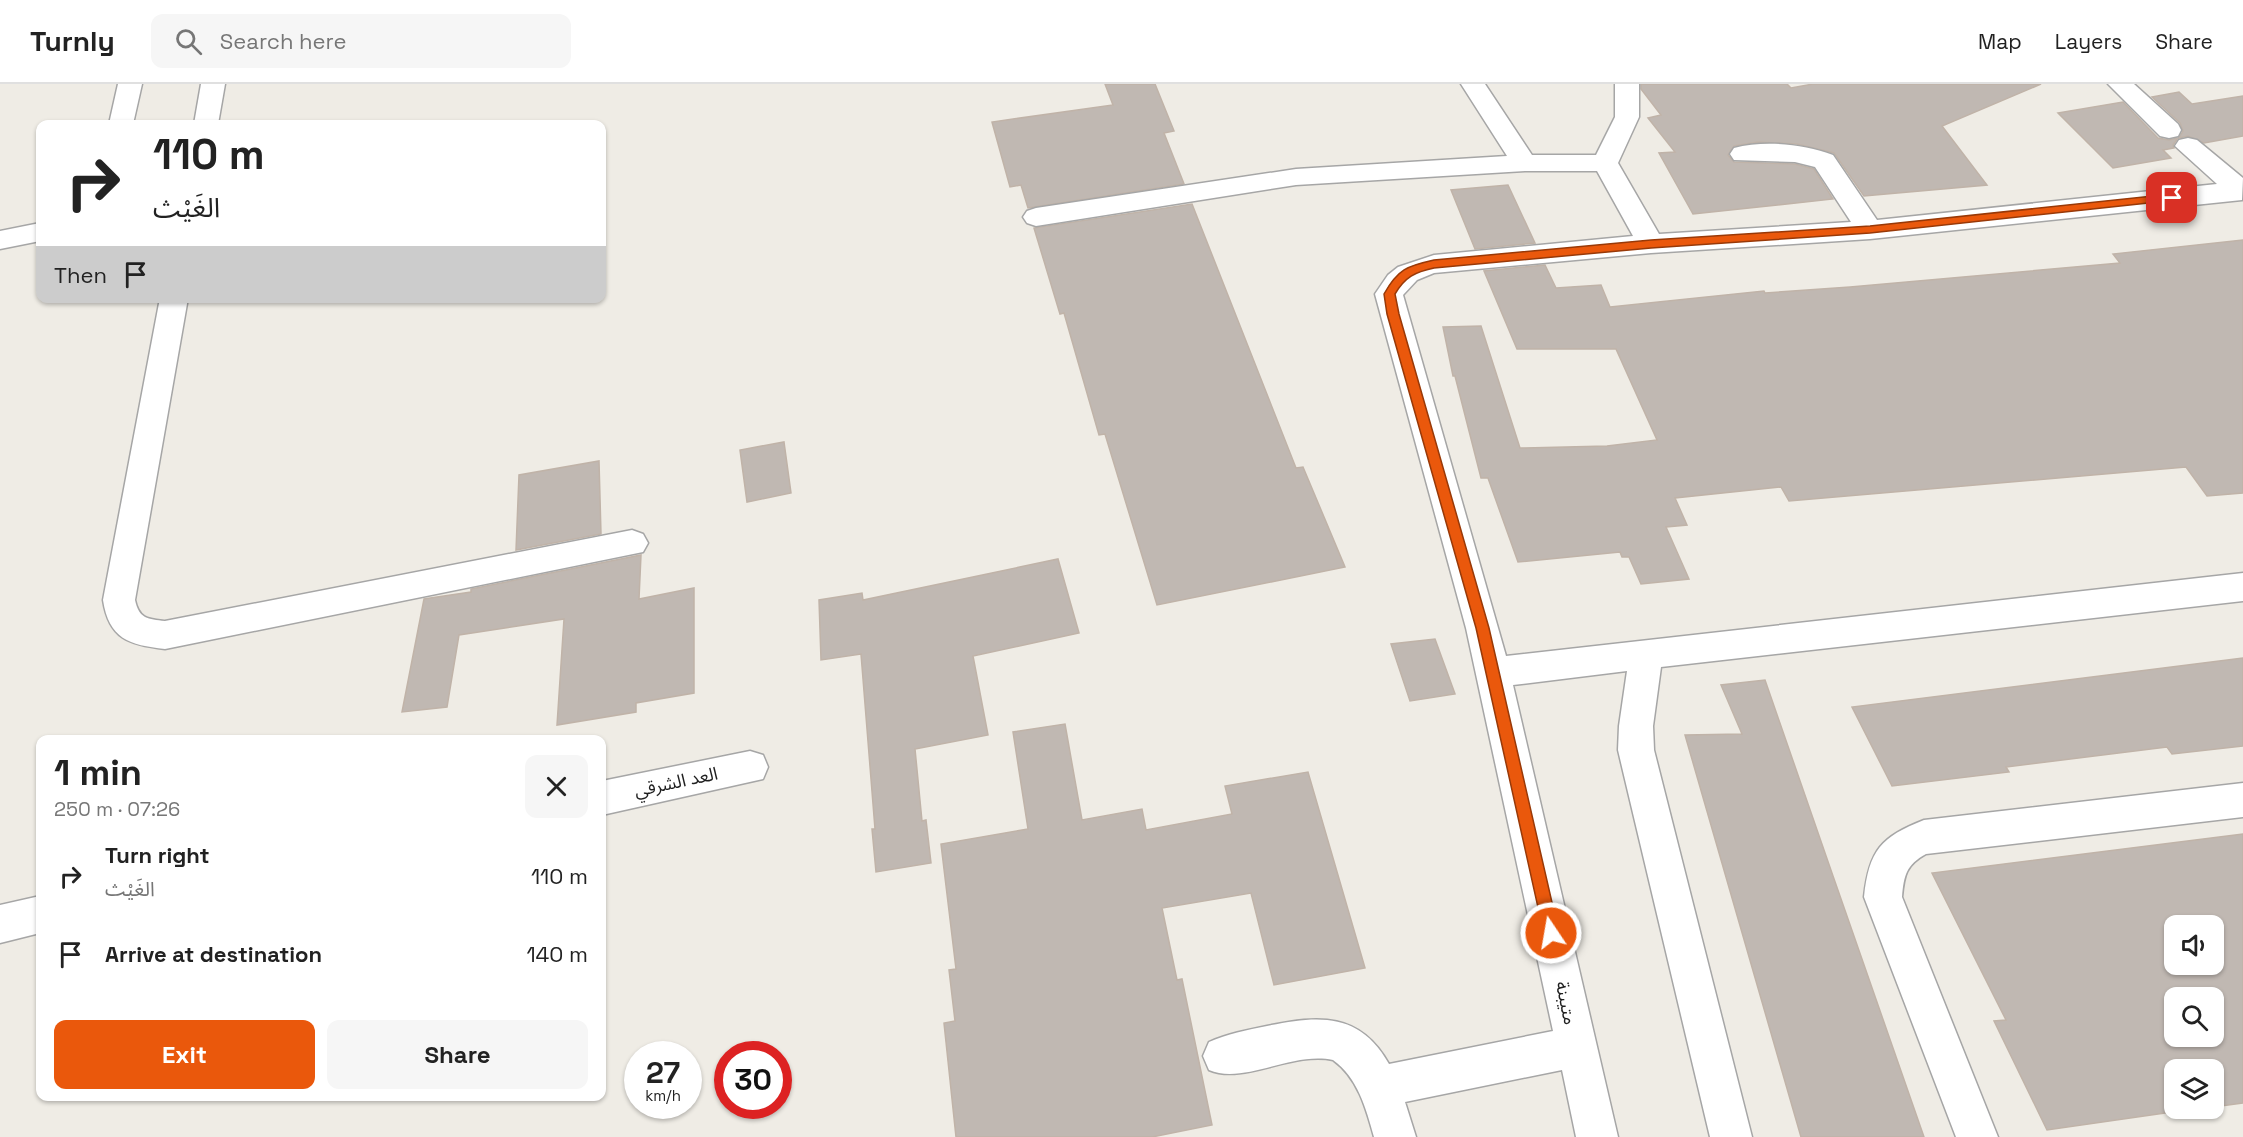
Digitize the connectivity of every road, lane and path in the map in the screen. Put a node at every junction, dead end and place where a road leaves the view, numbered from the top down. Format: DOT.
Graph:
graph roads {
  1 [pos="130,84"];
  2 [pos="213,84"];
  3 [pos="1473,84"];
  4 [pos="1627,84"];
  5 [pos="2120,84"];
  6 [pos="122,120"];
  7 [pos="207,120"];
  8 [pos="1743,154"];
  9 [pos="1525,163"];
  10 [pos="1605,163"];
  11 [pos="2242,190"];
  12 [pos="1036,217"];
  13 [pos="1870,230"];
  14 [pos="36,233"];
  15 [pos="0,240"];
  16 [pos="1651,244"];
  17 [pos="173,303"];
  18 [pos="632,543"];
  19 [pos="2243,587"];
  20 [pos="1646,655"];
  21 [pos="1492,672"];
  22 [pos="750,767"];
  23 [pos="606,797"];
  24 [pos="2243,800"];
  25 [pos="36,916"];
  26 [pos="0,924"];
  27 [pos="1576,1047"];
  28 [pos="1223,1056"];
  29 [pos="1378,1087"];
  30 [pos="1395,1137"];
  31 [pos="1597,1137"];
  32 [pos="1731,1137"];
  33 [pos="1977,1137"];
  1 -- 6 [label="street"];
  2 -- 7 [label="street"];
  3 -- 9 [label="street"];
  4 -- 10 [label="street"];
  5 -- 11 [label="street"];
  8 -- 13 [label="street"];
  9 -- 10 [label="street"];
  9 -- 12 [label="street"];
  10 -- 16 [label="street"];
  11 -- 13 [label="street"];
  13 -- 16 [label="street"];
  14 -- 15 [label="street"];
  16 -- 21 [label="street, متيبنة"];
  17 -- 18 [label="street"];
  19 -- 20 [label="street"];
  20 -- 21 [label="street"];
  20 -- 32 [label="street"];
  21 -- 27 [label="street, متيبنة"];
  22 -- 23 [label="street, العد الشرقي"];
  24 -- 33 [label="street"];
  25 -- 26 [label="street"];
  27 -- 29 [label="street"];
  27 -- 31 [label="street, متيبنة"];
  28 -- 29 [label="street"];
  29 -- 30 [label="street"];
}
